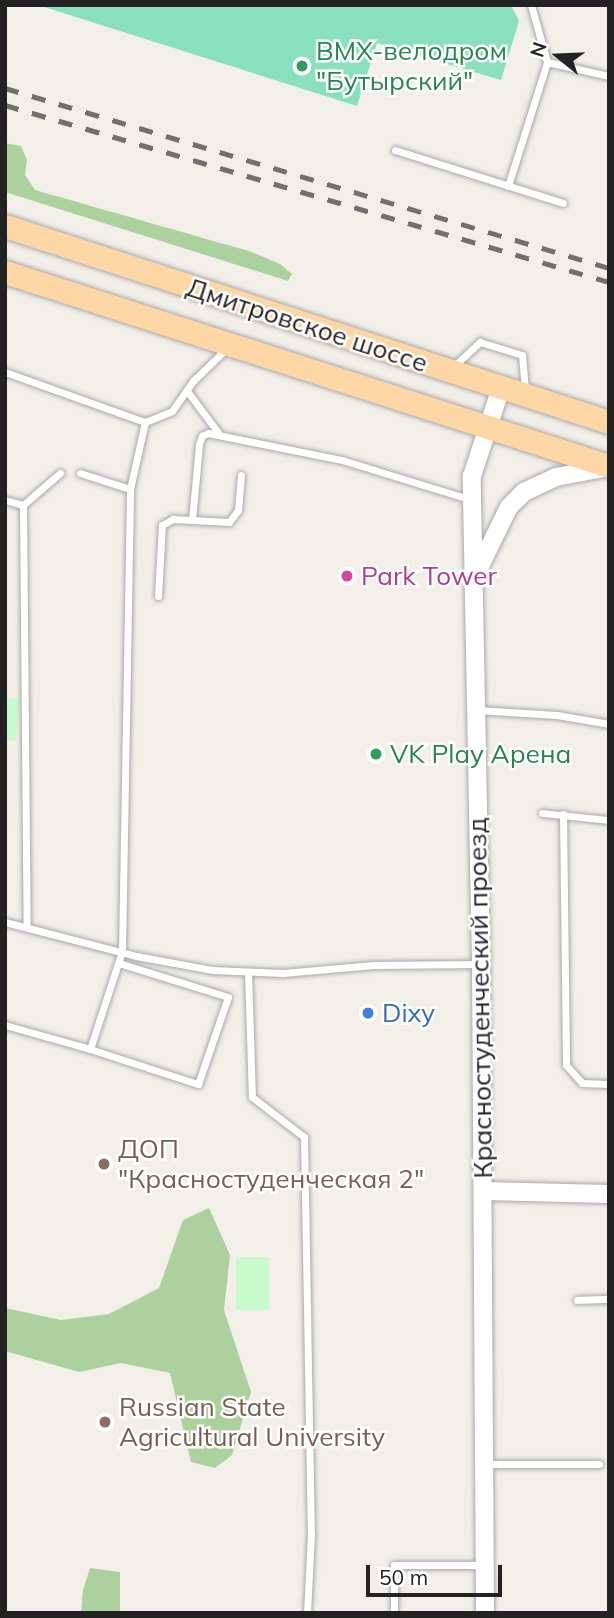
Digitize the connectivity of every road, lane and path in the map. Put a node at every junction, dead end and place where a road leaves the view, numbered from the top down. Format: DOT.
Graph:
graph roads {
  1 [pos="531,5"];
  2 [pos="547,62"];
  3 [pos="609,76"];
  4 [pos="395,150"];
  5 [pos="508,186"];
  6 [pos="563,203"];
  7 [pos="5,226"];
  8 [pos="5,272"];
  9 [pos="231,344"];
  10 [pos="449,371"];
  11 [pos="5,372"];
  12 [pos="501,388"];
  13 [pos="187,391"];
  14 [pos="526,396"];
  15 [pos="145,422"];
  16 [pos="609,422"];
  17 [pos="488,429"];
  18 [pos="220,435"];
  19 [pos="609,467"];
  20 [pos="60,473"];
  21 [pos="80,473"];
  22 [pos="241,475"];
  23 [pos="130,489"];
  24 [pos="5,500"];
  25 [pos="472,500"];
  26 [pos="23,505"];
  27 [pos="192,520"];
  28 [pos="474,578"];
  29 [pos="158,596"];
  30 [pos="476,710"];
  31 [pos="609,724"];
  32 [pos="542,813"];
  33 [pos="563,814"];
  34 [pos="609,820"];
  35 [pos="5,922"];
  36 [pos="27,927"];
  37 [pos="122,951"];
  38 [pos="118,963"];
  39 [pos="481,964"];
  40 [pos="248,972"];
  41 [pos="5,1025"];
  42 [pos="90,1049"];
  43 [pos="609,1084"];
  44 [pos="483,1191"];
  45 [pos="609,1194"];
  46 [pos="609,1299"];
  47 [pos="578,1300"];
  48 [pos="485,1464"];
  49 [pos="598,1464"];
  50 [pos="485,1565"];
  51 [pos="307,1613"];
  52 [pos="394,1613"];
  53 [pos="485,1613"];
  1 -- 2 [label="lane"];
  2 -- 3 [label="lane"];
  2 -- 5 [label="lane"];
  4 -- 5 [label="lane"];
  5 -- 6 [label="lane"];
  7 -- 10 [label="main road, Дмитровское шоссе"];
  8 -- 9 [label="main road, Дмитровское шоссе"];
  9 -- 13 [label="lane"];
  9 -- 17 [label="main road, Дмитровское шоссе"];
  10 -- 12 [label="main road, Дмитровское шоссе"];
  10 -- 14 [label="lane"];
  11 -- 15 [label="lane"];
  12 -- 14 [label="main road, Дмитровское шоссе"];
  12 -- 17 [label="street, Красностуденческий проезд"];
  13 -- 15 [label="lane"];
  13 -- 18 [label="lane"];
  14 -- 16 [label="main road, Дмитровское шоссе"];
  15 -- 23 [label="lane"];
  17 -- 19 [label="main road, Дмитровское шоссе"];
  17 -- 25 [label="street, Красностуденческий проезд"];
  18 -- 25 [label="lane"];
  18 -- 27 [label="lane"];
  19 -- 28 [label="street"];
  20 -- 26 [label="lane"];
  21 -- 23 [label="lane"];
  22 -- 27 [label="lane"];
  23 -- 37 [label="lane"];
  24 -- 26 [label="lane"];
  25 -- 28 [label="street, Красностуденческий проезд"];
  26 -- 36 [label="lane"];
  27 -- 29 [label="lane"];
  28 -- 30 [label="street, Красностуденческий проезд"];
  30 -- 31 [label="lane"];
  30 -- 39 [label="street, Красностуденческий проезд"];
  32 -- 33 [label="lane"];
  33 -- 34 [label="lane"];
  33 -- 43 [label="lane"];
  35 -- 36 [label="lane"];
  36 -- 37 [label="lane"];
  37 -- 38 [label="lane"];
  37 -- 40 [label="lane"];
  38 -- 42 [label="lane"];
  38 -- 42 [label="lane"];
  39 -- 40 [label="lane"];
  39 -- 44 [label="street, Красностуденческий проезд"];
  40 -- 51 [label="lane"];
  41 -- 42 [label="lane"];
  44 -- 45 [label="street"];
  44 -- 48 [label="street, Красностуденческий проезд"];
  46 -- 47 [label="lane"];
  48 -- 49 [label="lane"];
  48 -- 50 [label="street, Красностуденческий проезд"];
  50 -- 52 [label="lane"];
  50 -- 53 [label="street, Красностуденческий проезд"];
}
